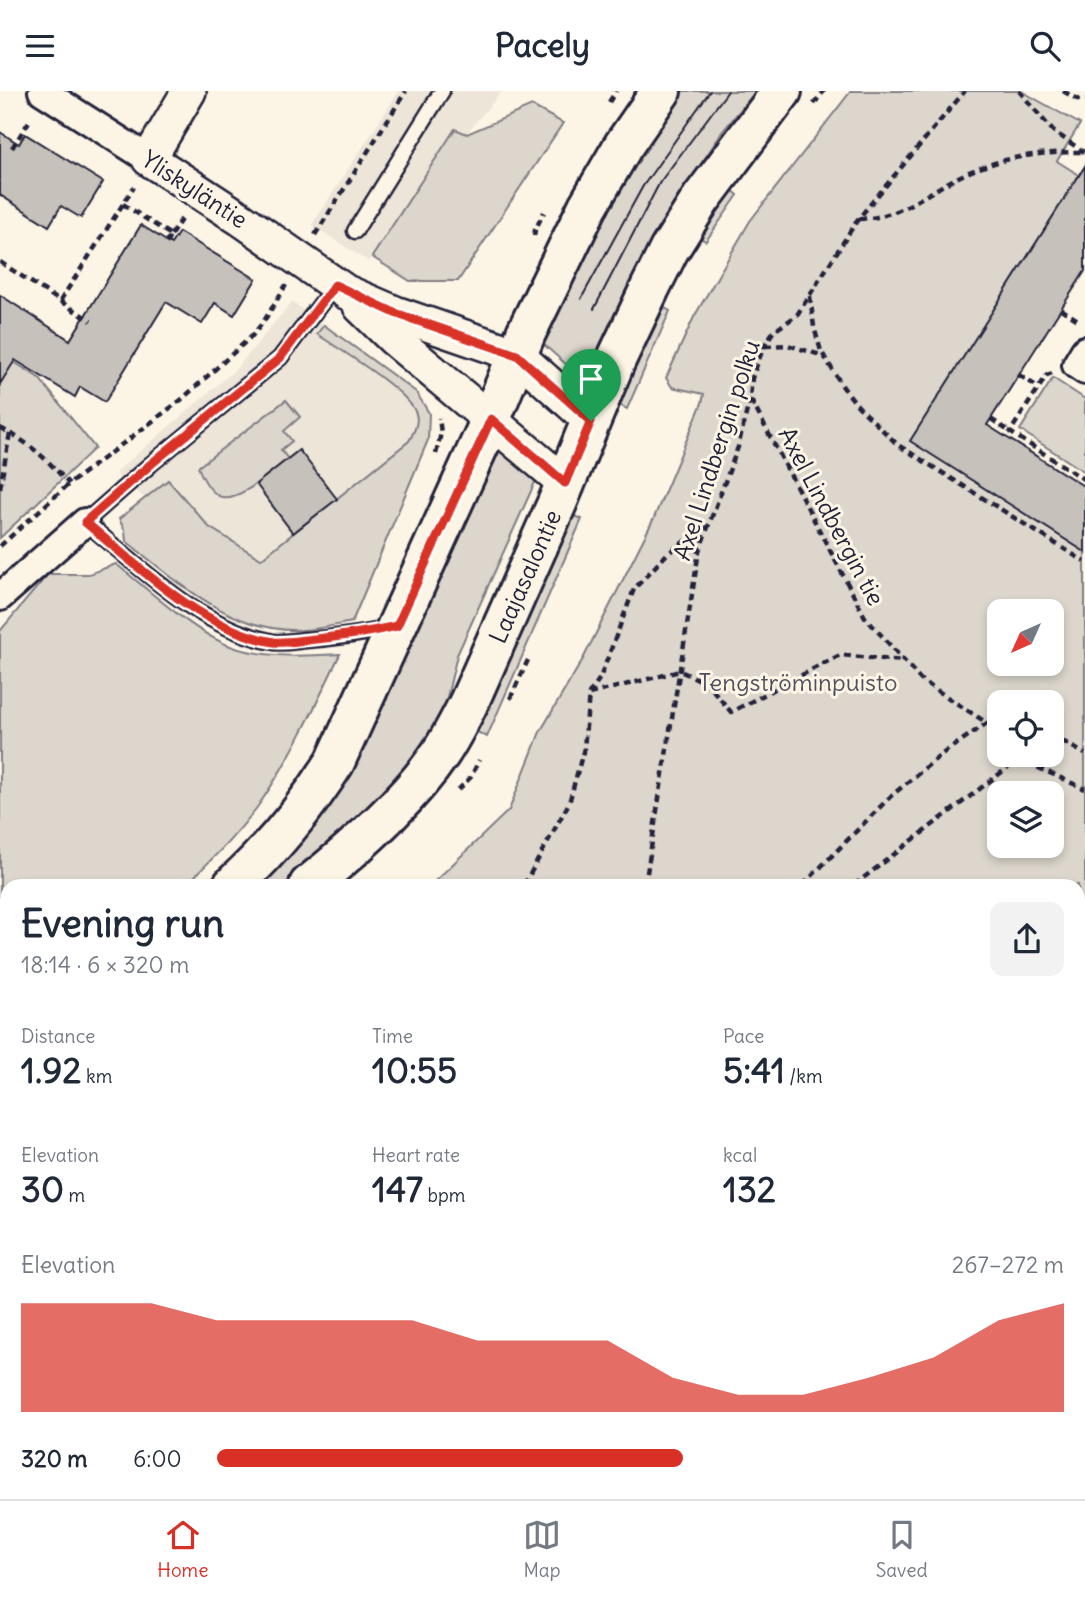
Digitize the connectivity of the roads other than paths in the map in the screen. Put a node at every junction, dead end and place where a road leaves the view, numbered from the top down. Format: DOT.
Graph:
graph roads {
  1 [pos="41,91"];
  2 [pos="189,91"];
  3 [pos="442,91"];
  4 [pos="661,91"];
  5 [pos="797,98"];
  6 [pos="142,173"];
  7 [pos="355,231"];
  8 [pos="340,288"];
  9 [pos="517,355"];
  10 [pos="491,419"];
  11 [pos="591,421"];
  12 [pos="565,483"];
  13 [pos="85,522"];
  14 [pos="0,597"];
  15 [pos="397,626"];
  16 [pos="239,879"];
  17 [pos="317,879"];
  1 -- 6 [label="street, Yliskyläntie"];
  2 -- 6 [label="street"];
  3 -- 7 [label="lane"];
  4 -- 9 [label="main road"];
  5 -- 11 [label="main road, Laajasalontie"];
  6 -- 8 [label="street, Yliskyläntie"];
  8 -- 9 [label="street, Yliskyläntie"];
  8 -- 10 [label="street, Yliskyläntie"];
  8 -- 13 [label="lane"];
  9 -- 10 [label="main road"];
  9 -- 11 [label="street, Yliskyläntie"];
  10 -- 12 [label="street, Yliskyläntie"];
  10 -- 15 [label="main road"];
  11 -- 12 [label="main road, Laajasalontie"];
  12 -- 17 [label="main road, Laajasalontie"];
  13 -- 14 [label="street"];
  13 -- 15 [label="lane"];
  15 -- 16 [label="main road"];
}
